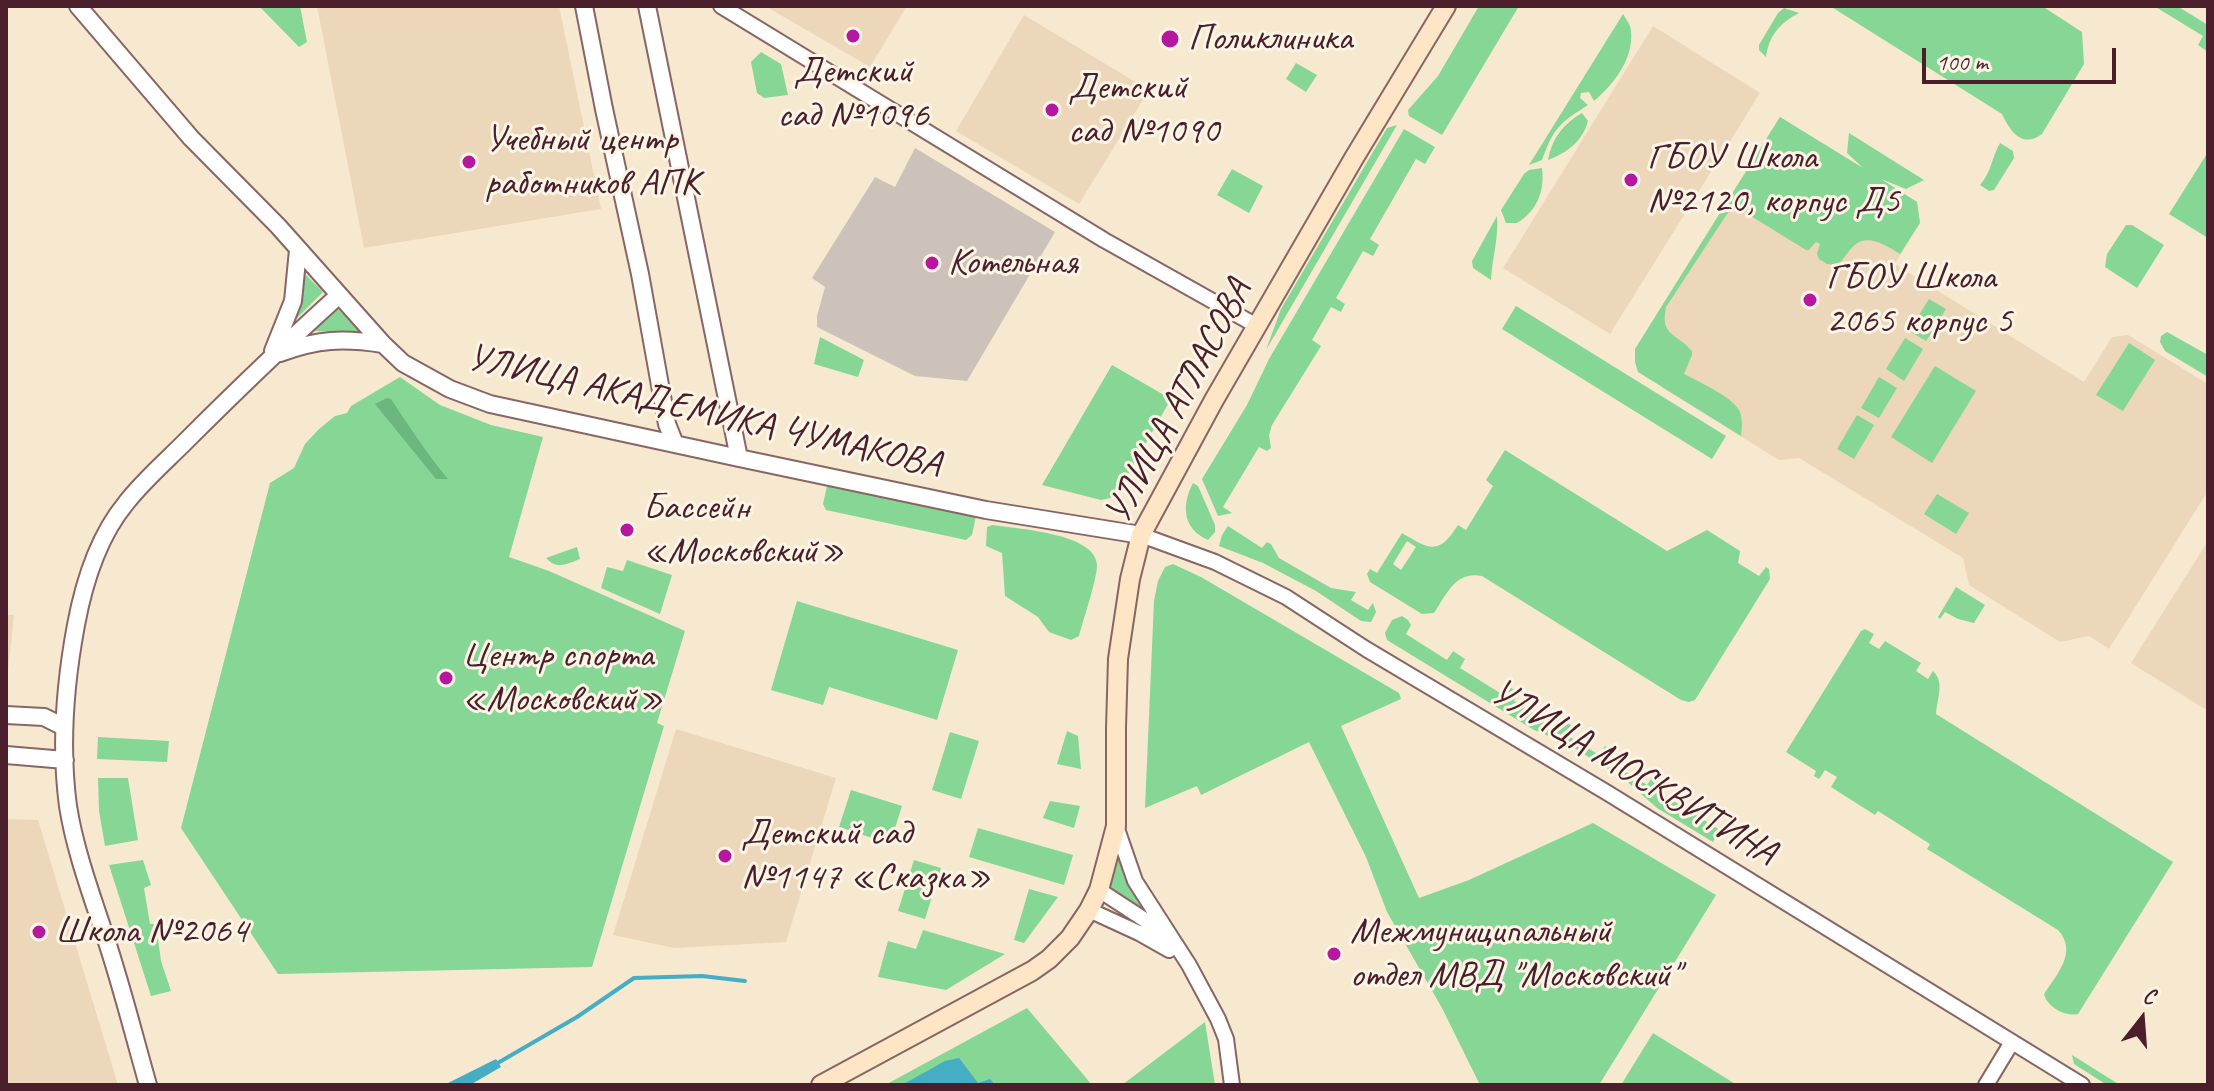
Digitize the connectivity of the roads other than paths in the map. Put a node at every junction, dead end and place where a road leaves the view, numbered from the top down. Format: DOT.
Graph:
graph roads {
  1 [pos="78,6"];
  2 [pos="584,6"];
  3 [pos="647,6"];
  4 [pos="721,6"];
  5 [pos="1446,6"];
  6 [pos="298,250"];
  7 [pos="338,296"];
  8 [pos="1257,326"];
  9 [pos="383,344"];
  10 [pos="271,356"];
  11 [pos="675,444"];
  12 [pos="739,458"];
  13 [pos="1141,535"];
  14 [pos="6,715"];
  15 [pos="64,727"];
  16 [pos="6,755"];
  17 [pos="65,760"];
  18 [pos="1116,826"];
  19 [pos="1099,890"];
  20 [pos="1089,910"];
  21 [pos="1183,959"];
  22 [pos="2012,1042"];
  23 [pos="148,1085"];
  24 [pos="821,1085"];
  25 [pos="1232,1085"];
  26 [pos="1986,1085"];
  27 [pos="2082,1085"];
  1 -- 6 [label="street, УЛИЦА АКАДЕМИКА ЧУМАКОВА"];
  2 -- 11 [label="street"];
  3 -- 12 [label="street"];
  4 -- 8 [label="street"];
  5 -- 8 [label="main road, УЛИЦА АТЛАСОВА"];
  6 -- 7 [label="street, УЛИЦА АКАДЕМИКА ЧУМАКОВА"];
  6 -- 10 [label="street"];
  7 -- 9 [label="street, УЛИЦА АКАДЕМИКА ЧУМАКОВА"];
  7 -- 10 [label="street"];
  8 -- 13 [label="main road, УЛИЦА АТЛАСОВА"];
  9 -- 10 [label="street"];
  9 -- 11 [label="street, УЛИЦА АКАДЕМИКА ЧУМАКОВА"];
  10 -- 15 [label="street"];
  11 -- 12 [label="street, УЛИЦА АКАДЕМИКА ЧУМАКОВА"];
  12 -- 13 [label="street, УЛИЦА АКАДЕМИКА ЧУМАКОВА"];
  13 -- 18 [label="main road, УЛИЦА АТЛАСОВА"];
  13 -- 22 [label="street, УЛИЦА МОСКВИТИНА"];
  14 -- 15 [label="street"];
  15 -- 17 [label="street"];
  16 -- 17 [label="street"];
  17 -- 23 [label="street"];
  18 -- 19 [label="main road, УЛИЦА АТЛАСОВА"];
  18 -- 21 [label="street"];
  19 -- 20 [label="main road, УЛИЦА АТЛАСОВА"];
  19 -- 21 [label="street"];
  20 -- 21 [label="street"];
  20 -- 24 [label="main road, УЛИЦА АТЛАСОВА"];
  21 -- 25 [label="street"];
  22 -- 26 [label="street"];
  22 -- 27 [label="street, УЛИЦА МОСКВИТИНА"];
}
